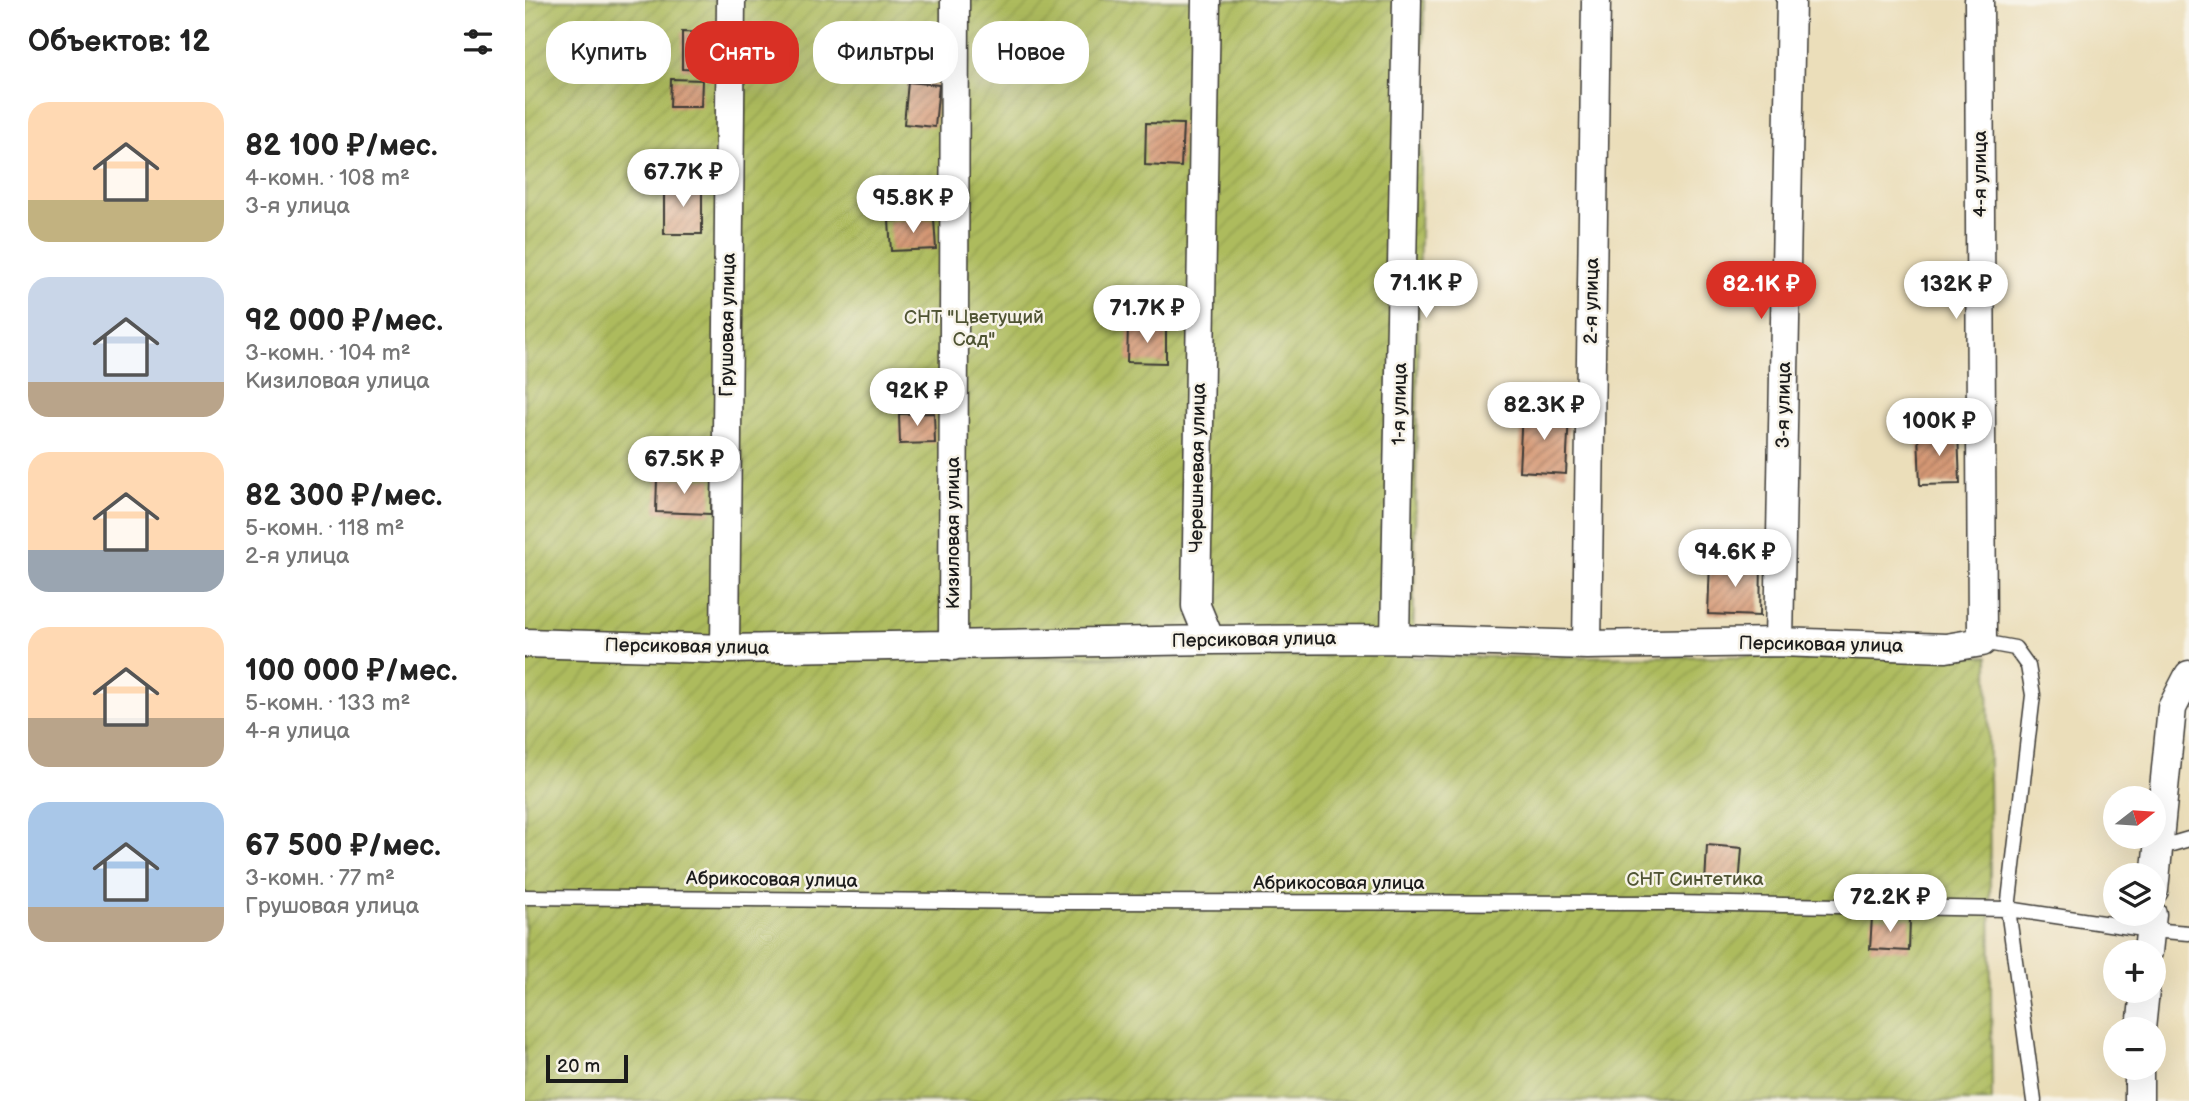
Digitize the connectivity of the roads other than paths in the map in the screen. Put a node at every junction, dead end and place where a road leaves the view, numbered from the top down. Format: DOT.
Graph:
graph roads {
  1 [pos="731,0"];
  2 [pos="955,0"];
  3 [pos="1206,0"];
  4 [pos="1408,0"];
  5 [pos="1596,0"];
  6 [pos="1791,0"];
  7 [pos="1979,0"];
  8 [pos="1395,639"];
  9 [pos="1210,640"];
  10 [pos="1779,642"];
  11 [pos="1982,642"];
  12 [pos="525,643"];
  13 [pos="1587,645"];
  14 [pos="953,646"];
  15 [pos="725,649"];
  16 [pos="2189,675"];
  17 [pos="2164,786"];
  18 [pos="2189,839"];
  19 [pos="2167,845"];
  20 [pos="525,897"];
  21 [pos="2008,909"];
  22 [pos="2150,932"];
  23 [pos="2189,933"];
  24 [pos="2139,1080"];
  25 [pos="2035,1101"];
  26 [pos="2139,1101"];
  1 -- 15 [label="street, Грушовая улица"];
  2 -- 14 [label="street, Кизиловая улица"];
  3 -- 9 [label="street, Черешневая улица"];
  4 -- 8 [label="street, 1-я улица"];
  5 -- 13 [label="street, 2-я улица"];
  6 -- 10 [label="street, 3-я улица"];
  7 -- 11 [label="street, 4-я улица"];
  8 -- 9 [label="street, Персиковая улица"];
  8 -- 13 [label="street, Персиковая улица"];
  9 -- 14 [label="street, Персиковая улица"];
  10 -- 11 [label="street, Персиковая улица"];
  10 -- 13 [label="street, Персиковая улица"];
  11 -- 21 [label="lane"];
  12 -- 15 [label="street, Персиковая улица"];
  14 -- 15 [label="street, Персиковая улица"];
  16 -- 17 [label="street"];
  18 -- 19 [label="lane"];
  20 -- 21 [label="lane, Абрикосовая улица"];
  21 -- 22 [label="lane, Абрикосовая улица"];
  21 -- 25 [label="lane"];
  22 -- 23 [label="lane, Абрикосовая улица"];
  24 -- 26 [label="street"];
}
